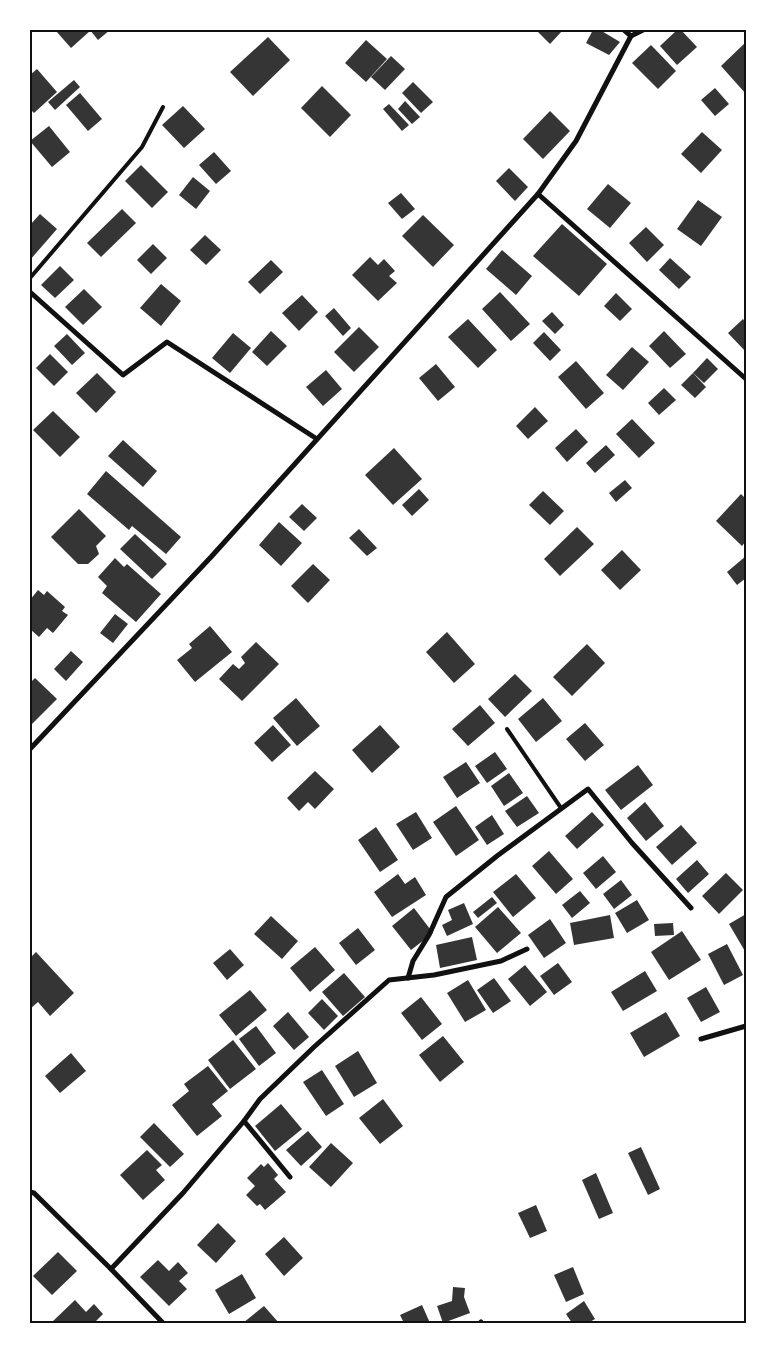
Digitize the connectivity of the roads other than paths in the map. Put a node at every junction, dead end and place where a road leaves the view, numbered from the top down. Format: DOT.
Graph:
graph roads {
  1 [pos="624,30"];
  2 [pos="643,30"];
  3 [pos="631,36"];
  4 [pos="163,107"];
  5 [pos="538,194"];
  6 [pos="30,278"];
  7 [pos="30,292"];
  8 [pos="746,379"];
  9 [pos="316,439"];
  10 [pos="507,729"];
  11 [pos="30,749"];
  12 [pos="561,808"];
  13 [pos="691,908"];
  14 [pos="527,949"];
  15 [pos="408,978"];
  16 [pos="746,1026"];
  17 [pos="701,1039"];
  18 [pos="244,1121"];
  19 [pos="290,1177"];
  20 [pos="30,1192"];
  21 [pos="111,1269"];
  22 [pos="163,1323"];
  1 -- 3 [label="street"];
  2 -- 3 [label="street"];
  3 -- 5 [label="street"];
  4 -- 6 [label="lane"];
  5 -- 8 [label="street"];
  5 -- 9 [label="street"];
  7 -- 9 [label="street"];
  9 -- 11 [label="street"];
  10 -- 12 [label="lane"];
  12 -- 13 [label="street"];
  12 -- 15 [label="street"];
  14 -- 15 [label="street"];
  15 -- 18 [label="street"];
  16 -- 17 [label="street"];
  18 -- 19 [label="street"];
  18 -- 21 [label="street"];
  20 -- 21 [label="street"];
  21 -- 22 [label="street"];
}
